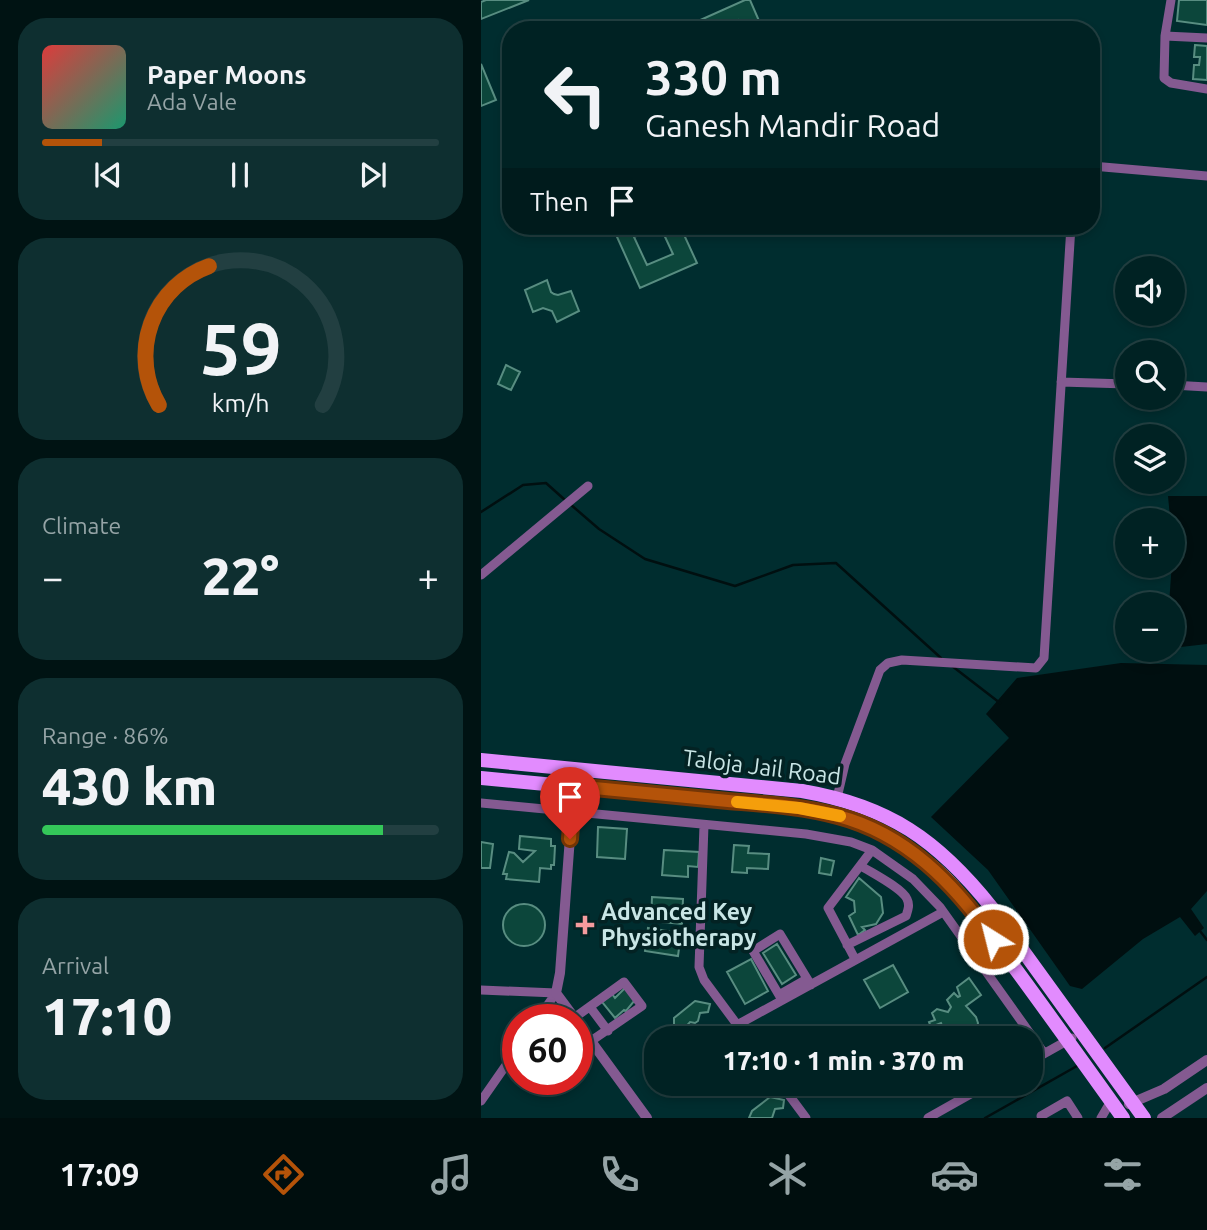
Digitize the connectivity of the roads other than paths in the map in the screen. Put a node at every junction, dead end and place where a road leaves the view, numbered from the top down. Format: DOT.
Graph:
graph roads {
  1 [pos="1171,0"];
  2 [pos="1165,36"];
  3 [pos="1207,38"];
  4 [pos="1207,89"];
  5 [pos="1100,167"];
  6 [pos="1207,176"];
  7 [pos="1070,235"];
  8 [pos="1061,382"];
  9 [pos="1115,384"];
  10 [pos="1185,386"];
  11 [pos="1207,387"];
  12 [pos="588,486"];
  13 [pos="481,575"];
  14 [pos="481,760"];
  15 [pos="575,769"];
  16 [pos="481,778"];
  17 [pos="574,786"];
  18 [pos="837,798"];
  19 [pos="481,803"];
  20 [pos="572,813"];
  21 [pos="704,825"];
  22 [pos="872,850"];
  23 [pos="861,866"];
  24 [pos="943,912"];
  25 [pos="847,945"];
  26 [pos="855,959"];
  27 [pos="809,982"];
  28 [pos="481,990"];
  29 [pos="556,993"];
  30 [pos="781,998"];
  31 [pos="548,1004"];
  32 [pos="564,1004"];
  33 [pos="593,1005"];
  34 [pos="593,1011"];
  35 [pos="737,1025"];
  36 [pos="608,1031"];
  37 [pos="1082,1032"];
  38 [pos="593,1040"];
  39 [pos="1068,1040"];
  40 [pos="593,1044"];
  41 [pos="1044,1053"];
  42 [pos="1207,1060"];
  43 [pos="502,1071"];
  44 [pos="1207,1088"];
  45 [pos="789,1096"];
  46 [pos="967,1096"];
  47 [pos="481,1101"];
  48 [pos="1132,1102"];
  49 [pos="1117,1109"];
  50 [pos="647,1118"];
  51 [pos="805,1118"];
  52 [pos="928,1118"];
  53 [pos="1043,1118"];
  54 [pos="1078,1118"];
  55 [pos="1101,1118"];
  56 [pos="1144,1118"];
  57 [pos="1162,1118"];
  1 -- 2 [label="street"];
  2 -- 3 [label="street"];
  2 -- 4 [label="street"];
  5 -- 6 [label="street"];
  7 -- 8 [label="street"];
  8 -- 9 [label="street"];
  8 -- 18 [label="street"];
  10 -- 11 [label="street"];
  12 -- 13 [label="street"];
  14 -- 15 [label="main road, Taloja Jail Road"];
  15 -- 17 [label="street"];
  15 -- 18 [label="main road, Taloja Jail Road"];
  16 -- 17 [label="main road, Taloja Jail Road"];
  17 -- 20 [label="street"];
  17 -- 39 [label="main road, Taloja Jail Road"];
  18 -- 37 [label="main road, Taloja Jail Road"];
  19 -- 20 [label="street"];
  20 -- 21 [label="street"];
  20 -- 29 [label="street"];
  21 -- 22 [label="street"];
  21 -- 35 [label="street"];
  22 -- 23 [label="street"];
  22 -- 24 [label="street"];
  23 -- 25 [label="street"];
  23 -- 25 [label="street"];
  24 -- 26 [label="street"];
  24 -- 41 [label="street"];
  25 -- 26 [label="street"];
  26 -- 27 [label="street"];
  27 -- 30 [label="street"];
  27 -- 30 [label="street"];
  28 -- 29 [label="street"];
  29 -- 31 [label="street"];
  29 -- 32 [label="street"];
  30 -- 35 [label="street"];
  33 -- 36 [label="street"];
  34 -- 36 [label="street"];
  36 -- 38 [label="street"];
  37 -- 39 [label="street"];
  37 -- 48 [label="main road, Taloja Jail Road"];
  39 -- 41 [label="street"];
  39 -- 49 [label="main road, Taloja Jail Road"];
  40 -- 50 [label="street"];
  42 -- 48 [label="street"];
  43 -- 47 [label="street"];
  44 -- 57 [label="street"];
  45 -- 51 [label="street"];
  46 -- 52 [label="street"];
  48 -- 49 [label="street"];
  48 -- 56 [label="main road, Taloja Jail Road"];
  49 -- 55 [label="street"];
  53 -- 54 [label="street"];
}
